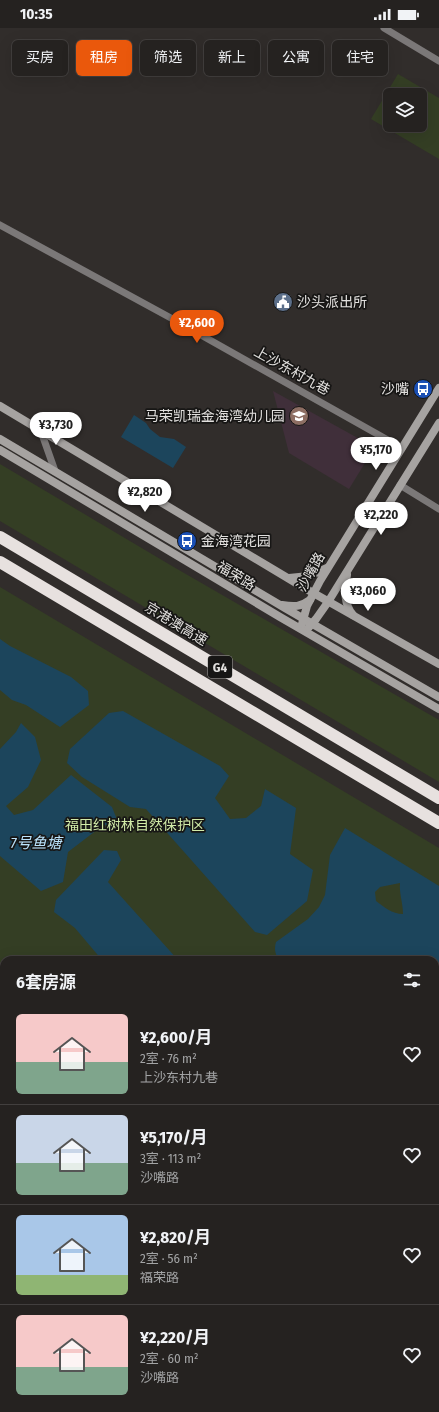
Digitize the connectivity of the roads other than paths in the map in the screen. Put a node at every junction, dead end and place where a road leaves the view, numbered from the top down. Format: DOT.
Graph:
graph roads {
  1 [pos="384,28"];
  2 [pos="439,61"];
  3 [pos="0,225"];
  4 [pos="439,388"];
  5 [pos="0,406"];
  6 [pos="439,423"];
  7 [pos="39,429"];
  8 [pos="0,439"];
  9 [pos="402,448"];
  10 [pos="0,450"];
  11 [pos="55,471"];
  12 [pos="400,485"];
  13 [pos="439,509"];
  14 [pos="0,537"];
  15 [pos="0,562"];
  16 [pos="330,564"];
  17 [pos="349,568"];
  18 [pos="286,578"];
  19 [pos="312,596"];
  20 [pos="328,602"];
  21 [pos="280,605"];
  22 [pos="356,617"];
  23 [pos="303,619"];
  24 [pos="312,624"];
  25 [pos="302,630"];
  26 [pos="439,664"];
  27 [pos="439,697"];
  28 [pos="439,709"];
  29 [pos="439,798"];
  30 [pos="439,823"];
  1 -- 2 [label="street"];
  3 -- 9 [label="street, 上沙东村九巷"];
  4 -- 9 [label="street, 沙嘴路"];
  5 -- 7 [label="street"];
  6 -- 12 [label="street, 沙嘴路"];
  7 -- 11 [label="street"];
  7 -- 18 [label="street"];
  8 -- 11 [label="street, 福荣路"];
  9 -- 16 [label="street, 沙嘴路"];
  10 -- 25 [label="street, 福荣路"];
  11 -- 21 [label="street, 福荣路"];
  12 -- 13 [label="street"];
  12 -- 17 [label="street, 沙嘴路"];
  14 -- 29 [label="highway, 京港澳高速 / G4"];
  15 -- 30 [label="highway, G4"];
  16 -- 18 [label="street"];
  16 -- 19 [label="street, 沙嘴路"];
  17 -- 20 [label="street, 沙嘴路"];
  17 -- 22 [label="street"];
  18 -- 19 [label="street"];
  19 -- 20 [label="street"];
  19 -- 21 [label="street"];
  19 -- 23 [label="street, 沙嘴路"];
  20 -- 22 [label="street"];
  20 -- 24 [label="street, 沙嘴路"];
  21 -- 23 [label="street, 福荣路"];
  22 -- 26 [label="street"];
  23 -- 24 [label="street, 福荣路"];
  23 -- 25 [label="street, 沙嘴路"];
  24 -- 25 [label="street, 沙嘴路"];
  24 -- 27 [label="street, 福荣路"];
  25 -- 28 [label="street, 福荣路"];
}
